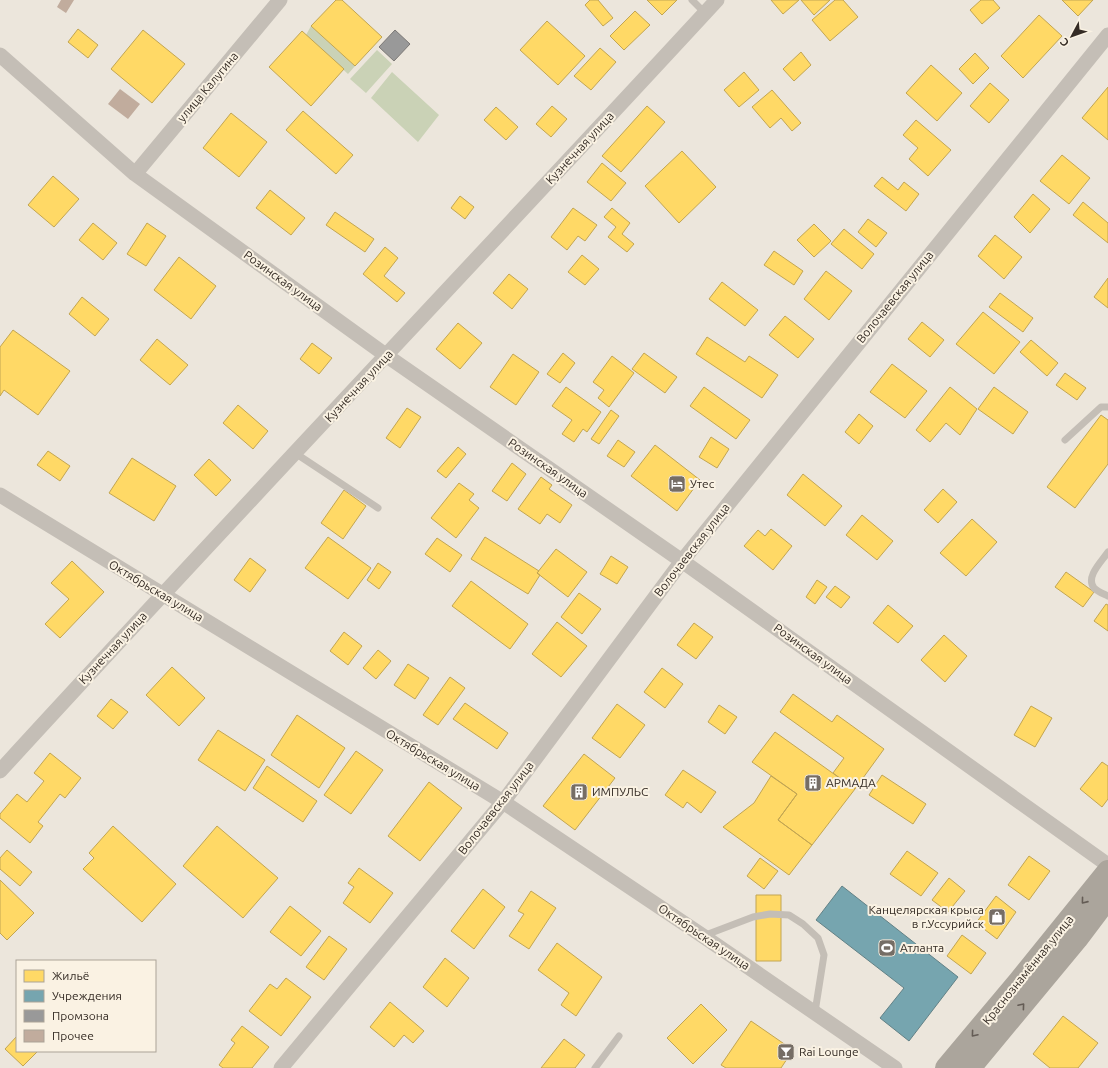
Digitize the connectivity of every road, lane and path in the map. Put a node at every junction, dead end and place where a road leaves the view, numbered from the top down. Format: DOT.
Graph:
graph roads {
  1 [pos="280,0"];
  2 [pos="692,0"];
  3 [pos="717,0"];
  4 [pos="705,13"];
  5 [pos="1108,35"];
  6 [pos="0,55"];
  7 [pos="136,174"];
  8 [pos="387,356"];
  9 [pos="1108,407"];
  10 [pos="1065,440"];
  11 [pos="295,453"];
  12 [pos="0,495"];
  13 [pos="378,508"];
  14 [pos="1108,552"];
  15 [pos="682,561"];
  16 [pos="162,594"];
  17 [pos="1108,596"];
  18 [pos="0,771"];
  19 [pos="503,802"];
  20 [pos="1108,865"];
  21 [pos="1108,871"];
  22 [pos="1108,898"];
  23 [pos="703,936"];
  24 [pos="815,1012"];
  25 [pos="619,1036"];
  26 [pos="281,1068"];
  27 [pos="595,1068"];
  28 [pos="895,1068"];
  29 [pos="946,1068"];
  30 [pos="970,1068"];
  1 -- 7 [label="street, улица Калугина"];
  2 -- 4 [label="lane"];
  3 -- 4 [label="street, Кузнечная улица"];
  4 -- 8 [label="street, Кузнечная улица"];
  5 -- 15 [label="street, Волочаевская улица"];
  6 -- 7 [label="street, Розинская улица"];
  7 -- 8 [label="street, Розинская улица"];
  8 -- 11 [label="street, Кузнечная улица"];
  8 -- 15 [label="street, Розинская улица"];
  9 -- 10 [label="lane"];
  11 -- 13 [label="lane"];
  11 -- 16 [label="street, Кузнечная улица"];
  12 -- 16 [label="street, Октябрьская улица"];
  14 -- 17 [label="lane"];
  15 -- 19 [label="street, Волочаевская улица"];
  15 -- 20 [label="street, Розинская улица"];
  16 -- 18 [label="street, Кузнечная улица"];
  16 -- 19 [label="street, Октябрьская улица"];
  19 -- 23 [label="street, Октябрьская улица"];
  19 -- 26 [label="street, Волочаевская улица"];
  21 -- 29 [label="highway, Краснознамённая улица, one-way"];
  30 -- 22 [label="highway, Краснознамённая улица, one-way"];
  23 -- 24 [label="street, Октябрьская улица"];
  23 -- 24 [label="lane"];
  24 -- 28 [label="street, Октябрьская улица"];
  25 -- 27 [label="lane"];
}
